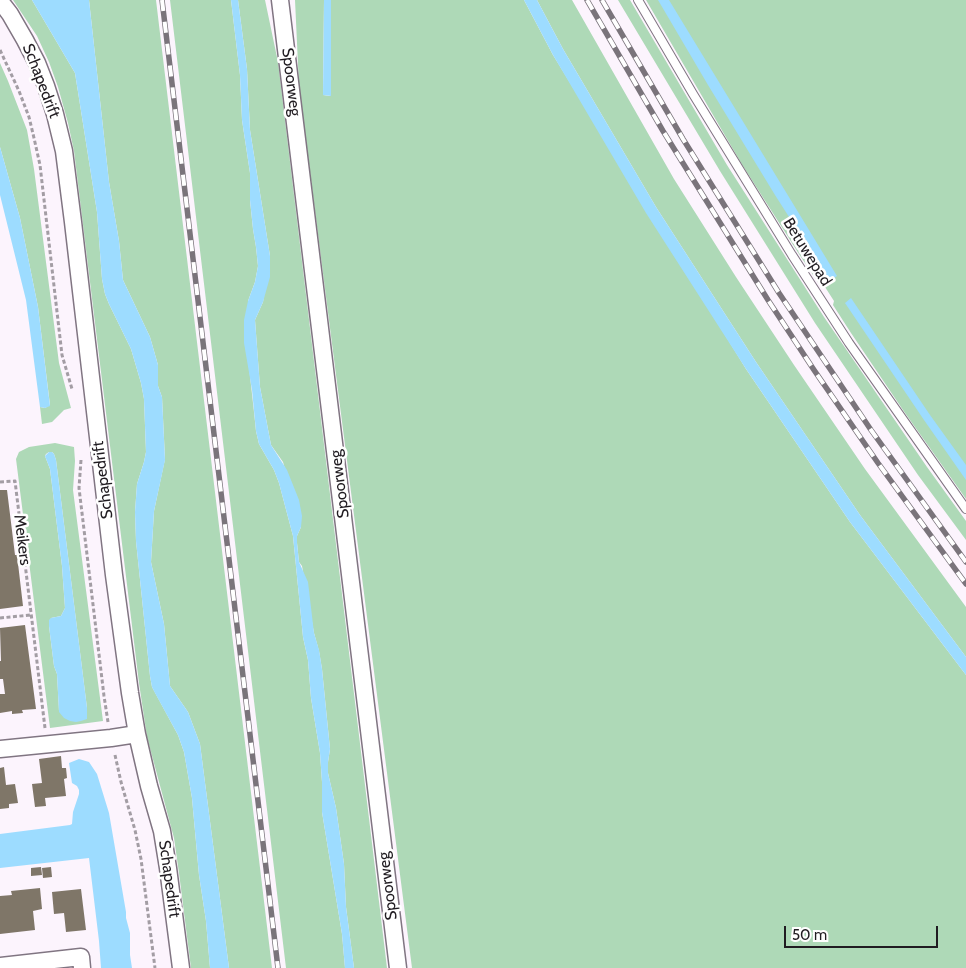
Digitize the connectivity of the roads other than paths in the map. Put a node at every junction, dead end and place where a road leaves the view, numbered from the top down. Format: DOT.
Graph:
graph roads {
  1 [pos="280,0"];
  2 [pos="638,0"];
  3 [pos="0,1"];
  4 [pos="966,509"];
  5 [pos="137,734"];
  6 [pos="0,749"];
  7 [pos="0,966"];
  8 [pos="82,968"];
  9 [pos="181,968"];
  10 [pos="398,968"];
  1 -- 10 [label="street, Spoorweg"];
  2 -- 4 [label="lane, Betuwepad"];
  3 -- 5 [label="street, Schapedrift"];
  5 -- 6 [label="street"];
  5 -- 9 [label="street, Schapedrift"];
  7 -- 8 [label="street"];
}
